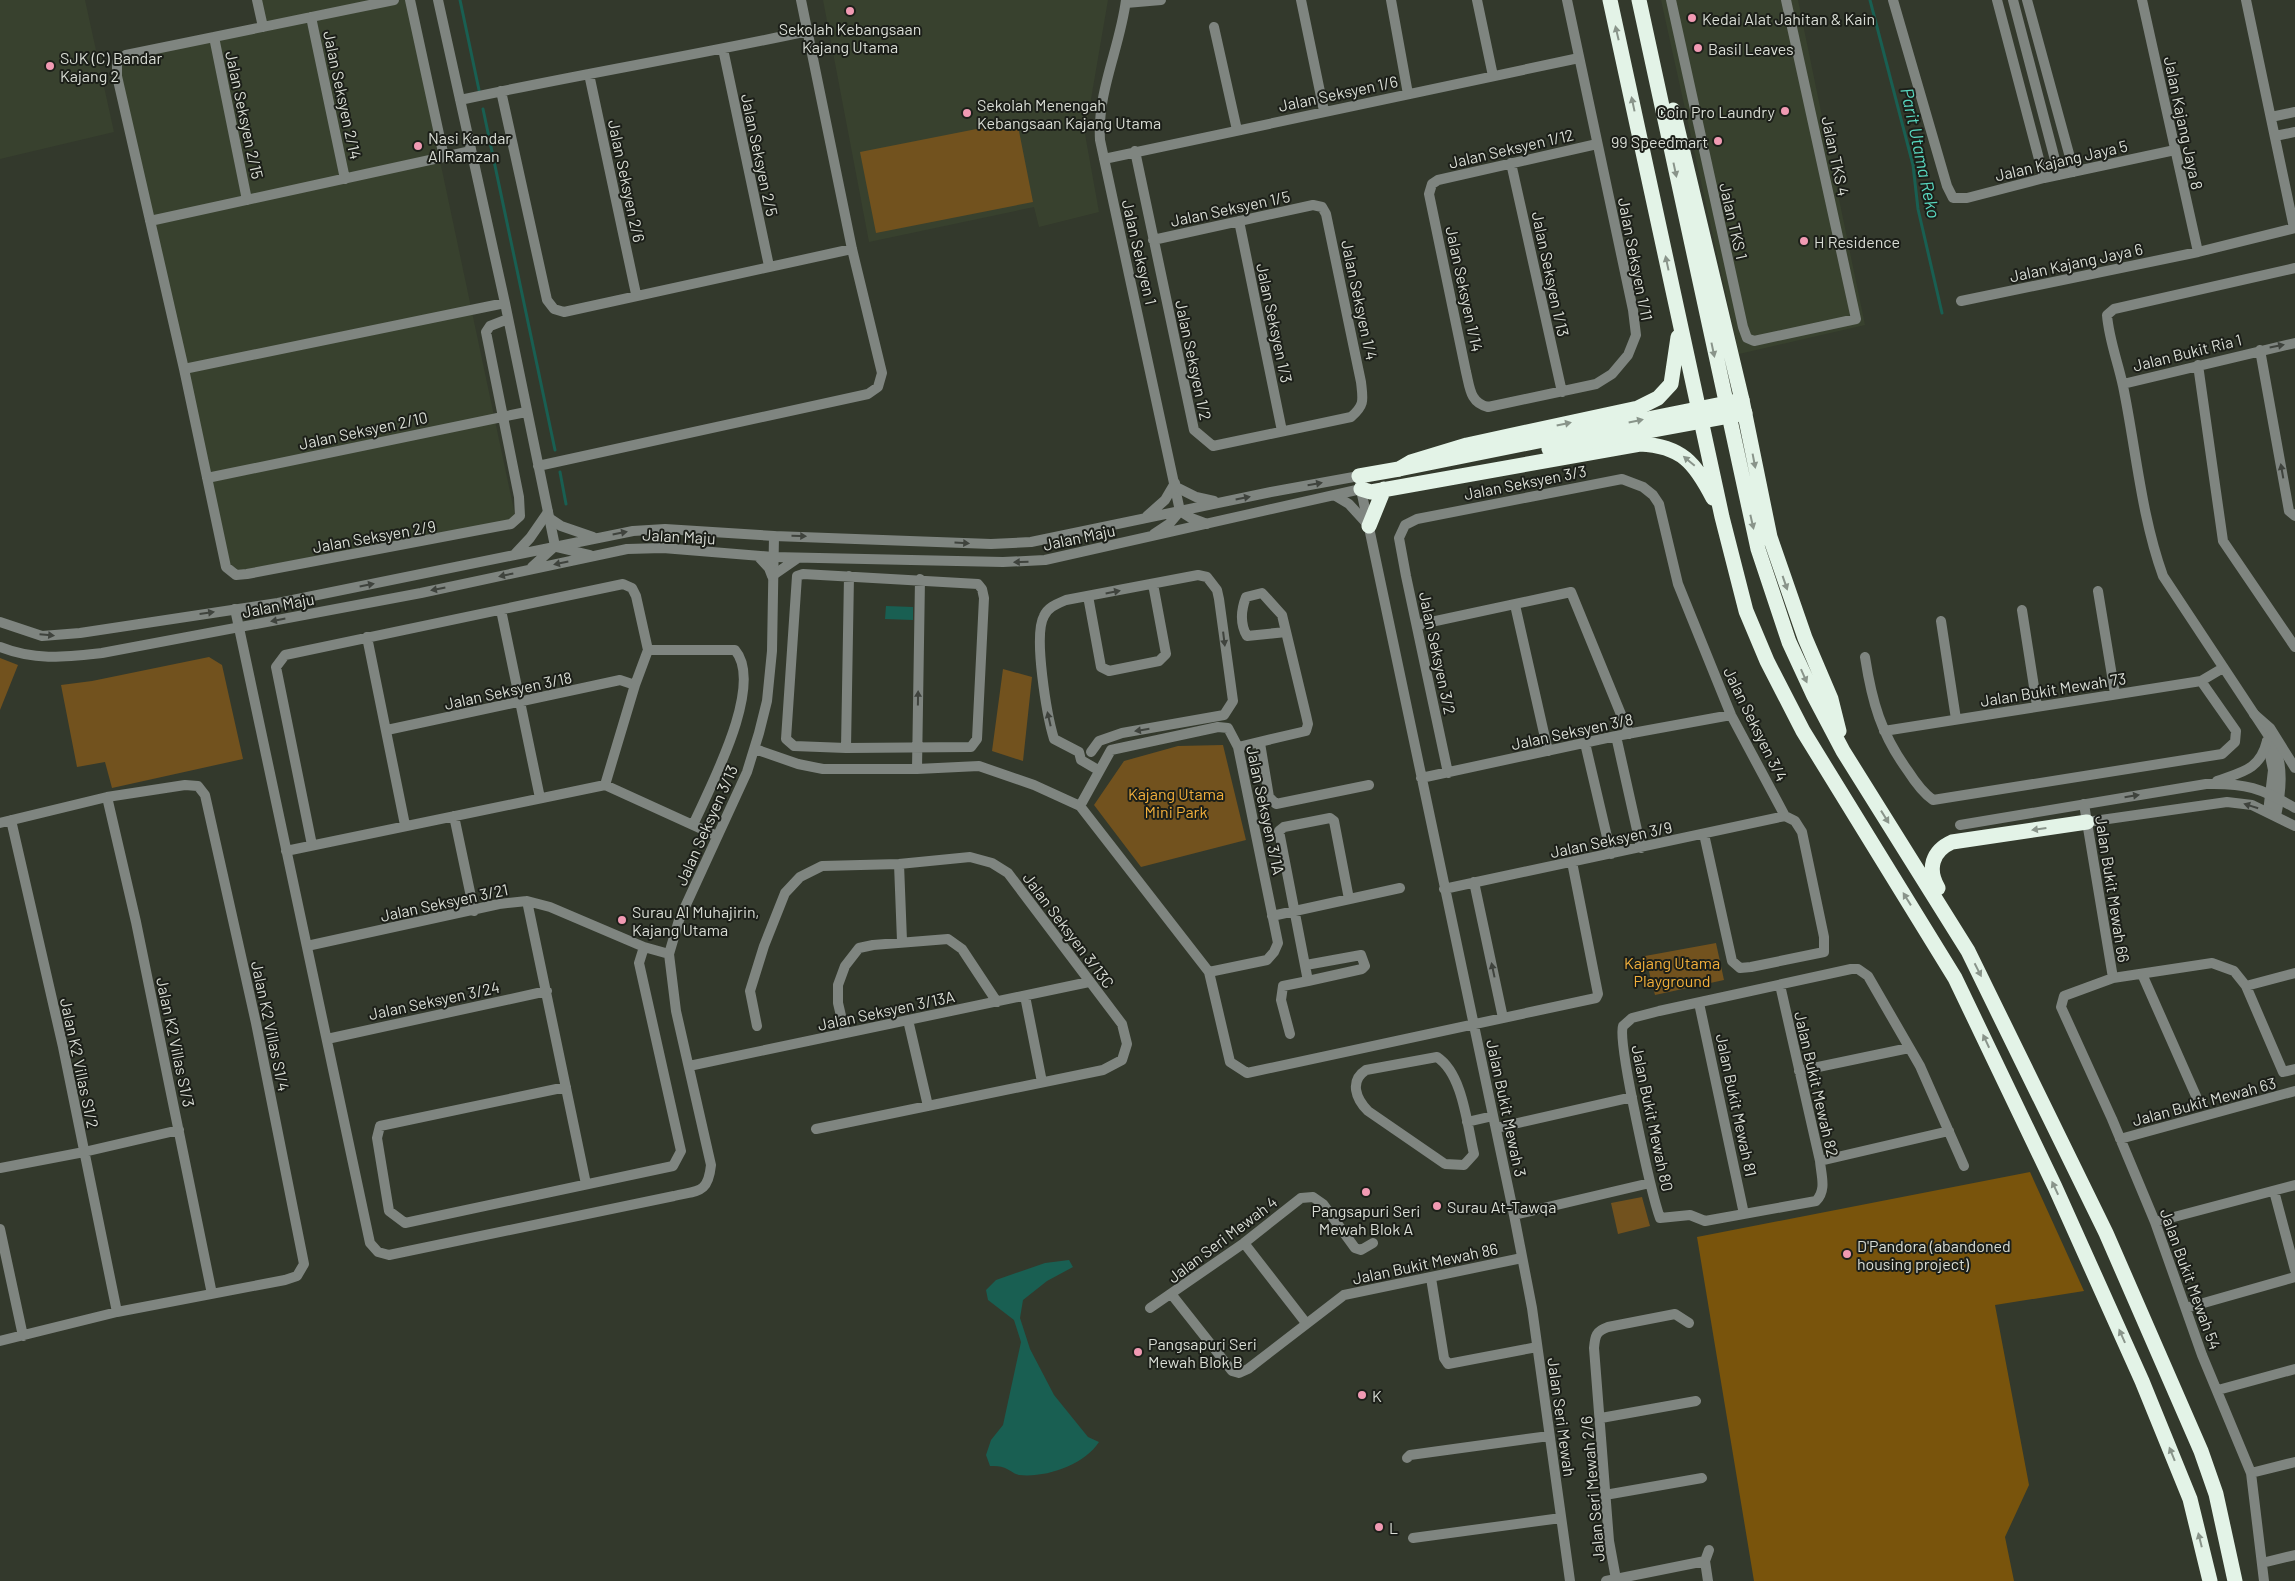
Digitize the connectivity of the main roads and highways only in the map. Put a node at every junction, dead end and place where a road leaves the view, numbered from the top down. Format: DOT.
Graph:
graph roads {
  1 [pos="1610,0"];
  2 [pos="1639,0"];
  3 [pos="1647,36"];
  4 [pos="1676,310"];
  5 [pos="1743,407"];
  6 [pos="1399,469"];
  7 [pos="1360,483"];
  8 [pos="1384,489"];
  9 [pos="1722,518"];
  10 [pos="1369,526"];
  11 [pos="1844,751"];
  12 [pos="2087,822"];
  13 [pos="1968,951"];
  14 [pos="2210,1581"];
  15 [pos="2236,1581"];
  4 -- 1 [label="highway, one-way"];
  2 -- 3 [label="highway"];
  3 -- 5 [label="highway"];
  3 -- 11 [label="highway, one-way"];
  6 -- 4 [label="highway, one-way"];
  4 -- 9 [label="highway"];
  6 -- 5 [label="highway, one-way, bridge"];
  5 -- 7 [label="highway, bridge"];
  5 -- 11 [label="highway, one-way"];
  6 -- 7 [label="highway"];
  7 -- 8 [label="highway"];
  9 -- 8 [label="highway, one-way"];
  8 -- 10 [label="highway"];
  14 -- 9 [label="highway, one-way"];
  11 -- 13 [label="highway, one-way"];
  12 -- 13 [label="highway, one-way"];
  13 -- 15 [label="highway, one-way"];
}
